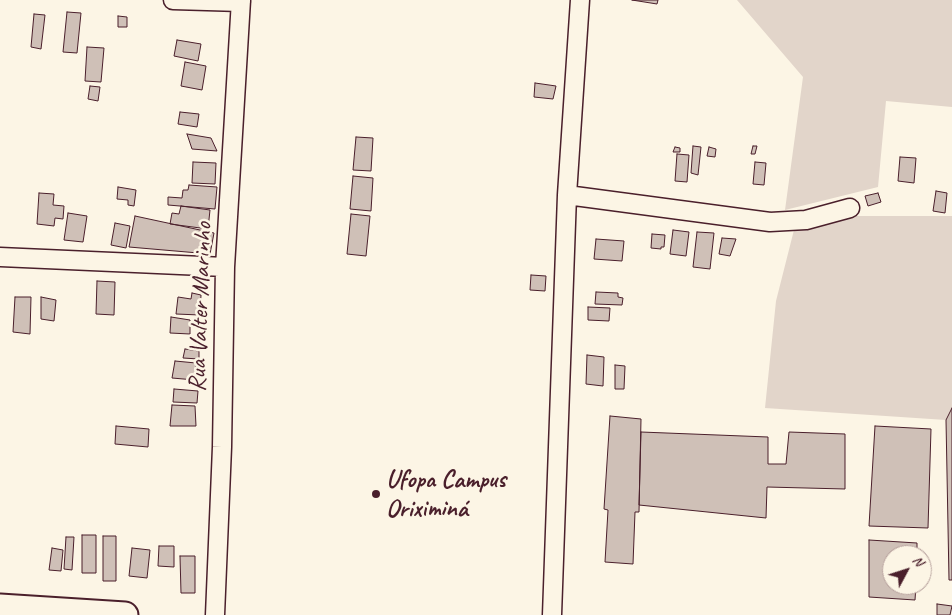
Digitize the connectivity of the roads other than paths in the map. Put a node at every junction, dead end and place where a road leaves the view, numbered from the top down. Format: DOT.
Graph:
graph roads {
  1 [pos="173,0"];
  2 [pos="580,0"];
  3 [pos="241,1"];
  4 [pos="567,195"];
  5 [pos="850,208"];
  6 [pos="0,257"];
  7 [pos="225,267"];
  8 [pos="0,607"];
  9 [pos="125,615"];
  10 [pos="215,615"];
  11 [pos="552,615"];
  1 -- 3 [label="street"];
  2 -- 4 [label="street"];
  3 -- 7 [label="street, Rua Valter Marinho"];
  4 -- 5 [label="street"];
  4 -- 11 [label="street"];
  6 -- 7 [label="street"];
  7 -- 10 [label="street, Rua Valter Marinho"];
  8 -- 9 [label="main road"];
}
